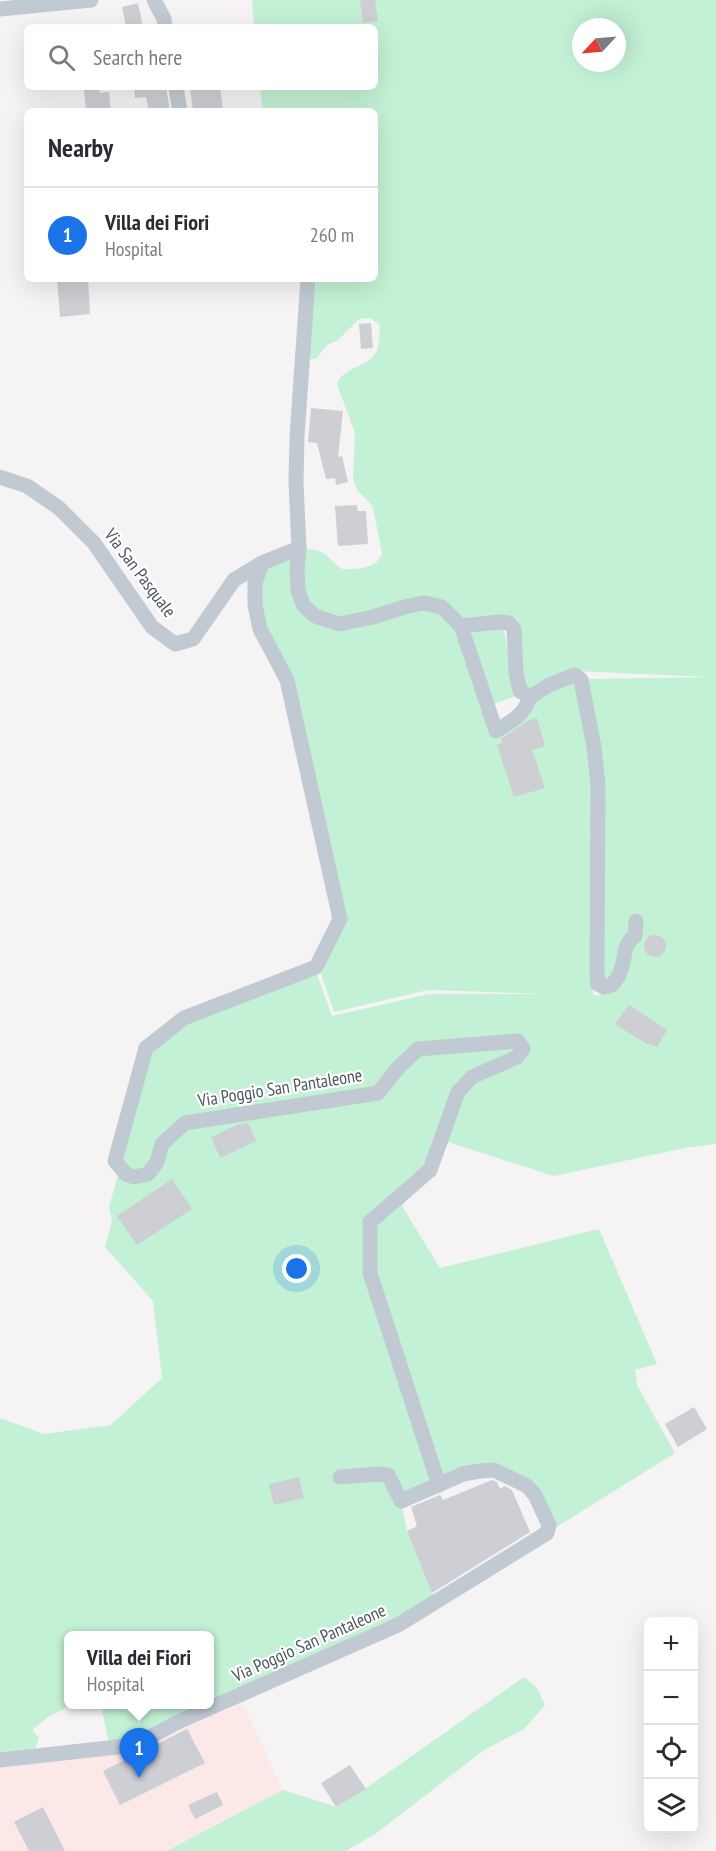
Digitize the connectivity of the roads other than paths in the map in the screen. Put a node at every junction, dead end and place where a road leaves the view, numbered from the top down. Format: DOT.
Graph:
graph roads {
  1 [pos="91,0"];
  2 [pos="154,0"];
  3 [pos="0,9"];
  4 [pos="165,24"];
  5 [pos="176,90"];
  6 [pos="180,108"];
  7 [pos="308,282"];
  8 [pos="0,477"];
  9 [pos="299,548"];
  10 [pos="262,563"];
  11 [pos="461,626"];
  12 [pos="530,697"];
  13 [pos="636,921"];
  14 [pos="340,1477"];
  15 [pos="439,1485"];
  16 [pos="214,1706"];
  17 [pos="208,1709"];
  18 [pos="0,1760"];
  1 -- 3 [label="street"];
  2 -- 4 [label="street"];
  5 -- 6 [label="street"];
  7 -- 9 [label="street"];
  8 -- 10 [label="street, Via San Pasquale"];
  9 -- 10 [label="street, Via San Pasquale"];
  9 -- 11 [label="street"];
  10 -- 15 [label="street, Via Poggio San Pantaleone"];
  11 -- 12 [label="street"];
  11 -- 12 [label="street"];
  12 -- 13 [label="street"];
  14 -- 15 [label="street"];
  15 -- 16 [label="street, Via Poggio San Pantaleone"];
  17 -- 18 [label="street, Via Poggio San Pantaleone"];
}
